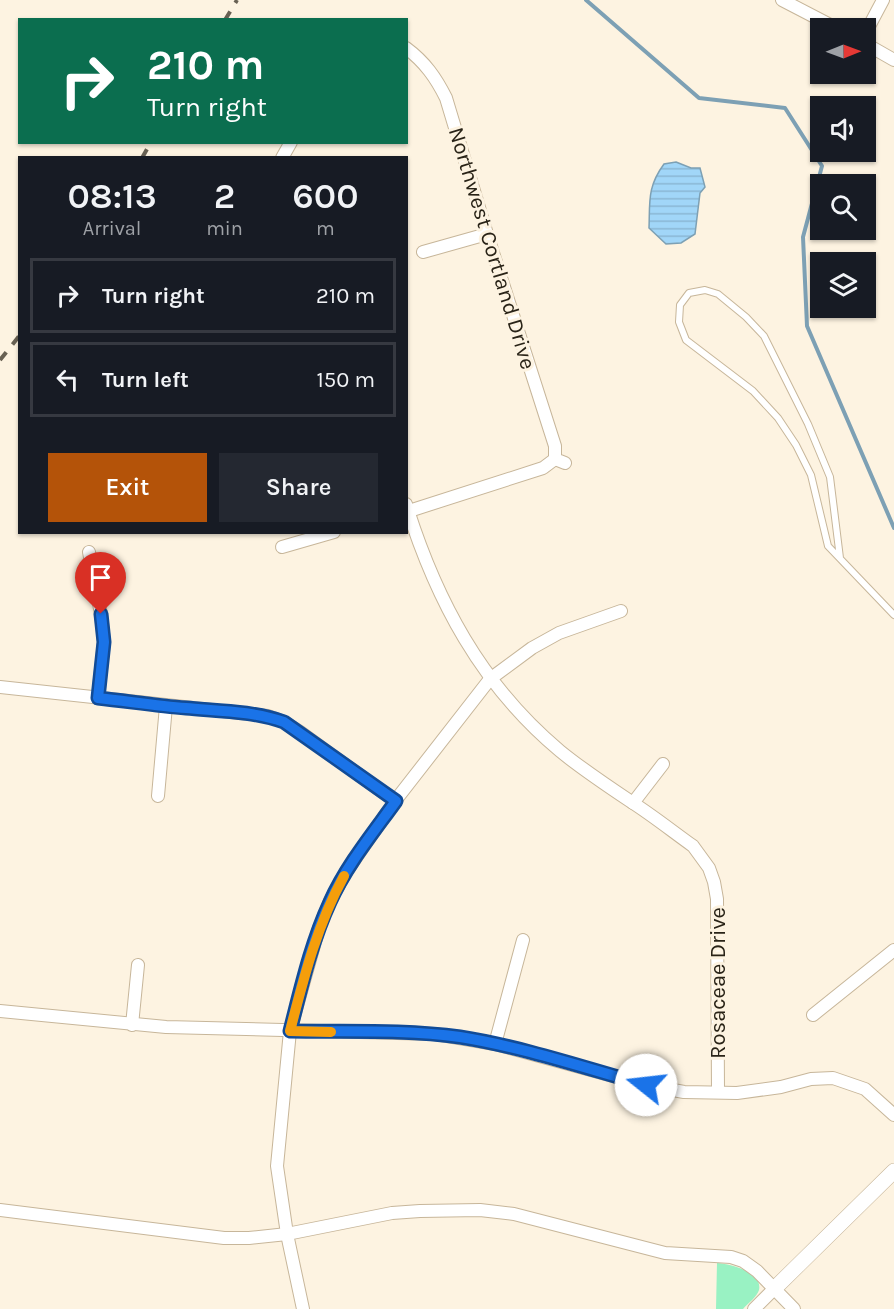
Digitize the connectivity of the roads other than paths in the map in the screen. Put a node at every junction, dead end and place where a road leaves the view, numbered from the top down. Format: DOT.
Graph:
graph roads {
  1 [pos="782,0"];
  2 [pos="883,0"];
  3 [pos="817,18"];
  4 [pos="873,18"];
  5 [pos="408,50"];
  6 [pos="876,50"];
  7 [pos="894,60"];
  8 [pos="487,234"];
  9 [pos="423,252"];
  10 [pos="408,509"];
  11 [pos="408,512"];
  12 [pos="328,534"];
  13 [pos="282,548"];
  14 [pos="89,552"];
  15 [pos="840,558"];
  16 [pos="621,611"];
  17 [pos="894,615"];
  18 [pos="490,679"];
  19 [pos="0,687"];
  20 [pos="98,698"];
  21 [pos="166,706"];
  22 [pos="663,764"];
  23 [pos="158,796"];
  24 [pos="396,801"];
  25 [pos="633,803"];
  26 [pos="523,940"];
  27 [pos="894,950"];
  28 [pos="138,965"];
  29 [pos="0,1011"];
  30 [pos="813,1016"];
  31 [pos="132,1025"];
  32 [pos="290,1031"];
  33 [pos="495,1044"];
  34 [pos="718,1092"];
  35 [pos="894,1115"];
  36 [pos="894,1170"];
  37 [pos="0,1209"];
  38 [pos="287,1234"];
  39 [pos="774,1289"];
  40 [pos="303,1309"];
  41 [pos="754,1309"];
  42 [pos="794,1309"];
  1 -- 3 [label="street"];
  2 -- 4 [label="street"];
  5 -- 8 [label="street, Northwest Cortland Drive"];
  6 -- 7 [label="street"];
  8 -- 9 [label="street"];
  8 -- 10 [label="street, Northwest Cortland Drive"];
  11 -- 18 [label="street"];
  12 -- 13 [label="street"];
  14 -- 20 [label="street"];
  15 -- 15 [label="lane"];
  15 -- 17 [label="lane"];
  16 -- 18 [label="street"];
  18 -- 24 [label="street"];
  18 -- 25 [label="street"];
  19 -- 20 [label="street"];
  20 -- 21 [label="street"];
  21 -- 23 [label="street"];
  21 -- 24 [label="street"];
  22 -- 25 [label="street"];
  24 -- 32 [label="street"];
  25 -- 34 [label="street, Rosaceae Drive"];
  26 -- 33 [label="street"];
  27 -- 30 [label="street"];
  28 -- 31 [label="street"];
  29 -- 31 [label="street"];
  31 -- 32 [label="street"];
  32 -- 33 [label="street"];
  32 -- 38 [label="street"];
  33 -- 34 [label="street"];
  34 -- 35 [label="street"];
  36 -- 39 [label="street"];
  37 -- 38 [label="street"];
  38 -- 39 [label="street"];
  38 -- 40 [label="street"];
  39 -- 41 [label="street"];
  39 -- 42 [label="street"];
}
